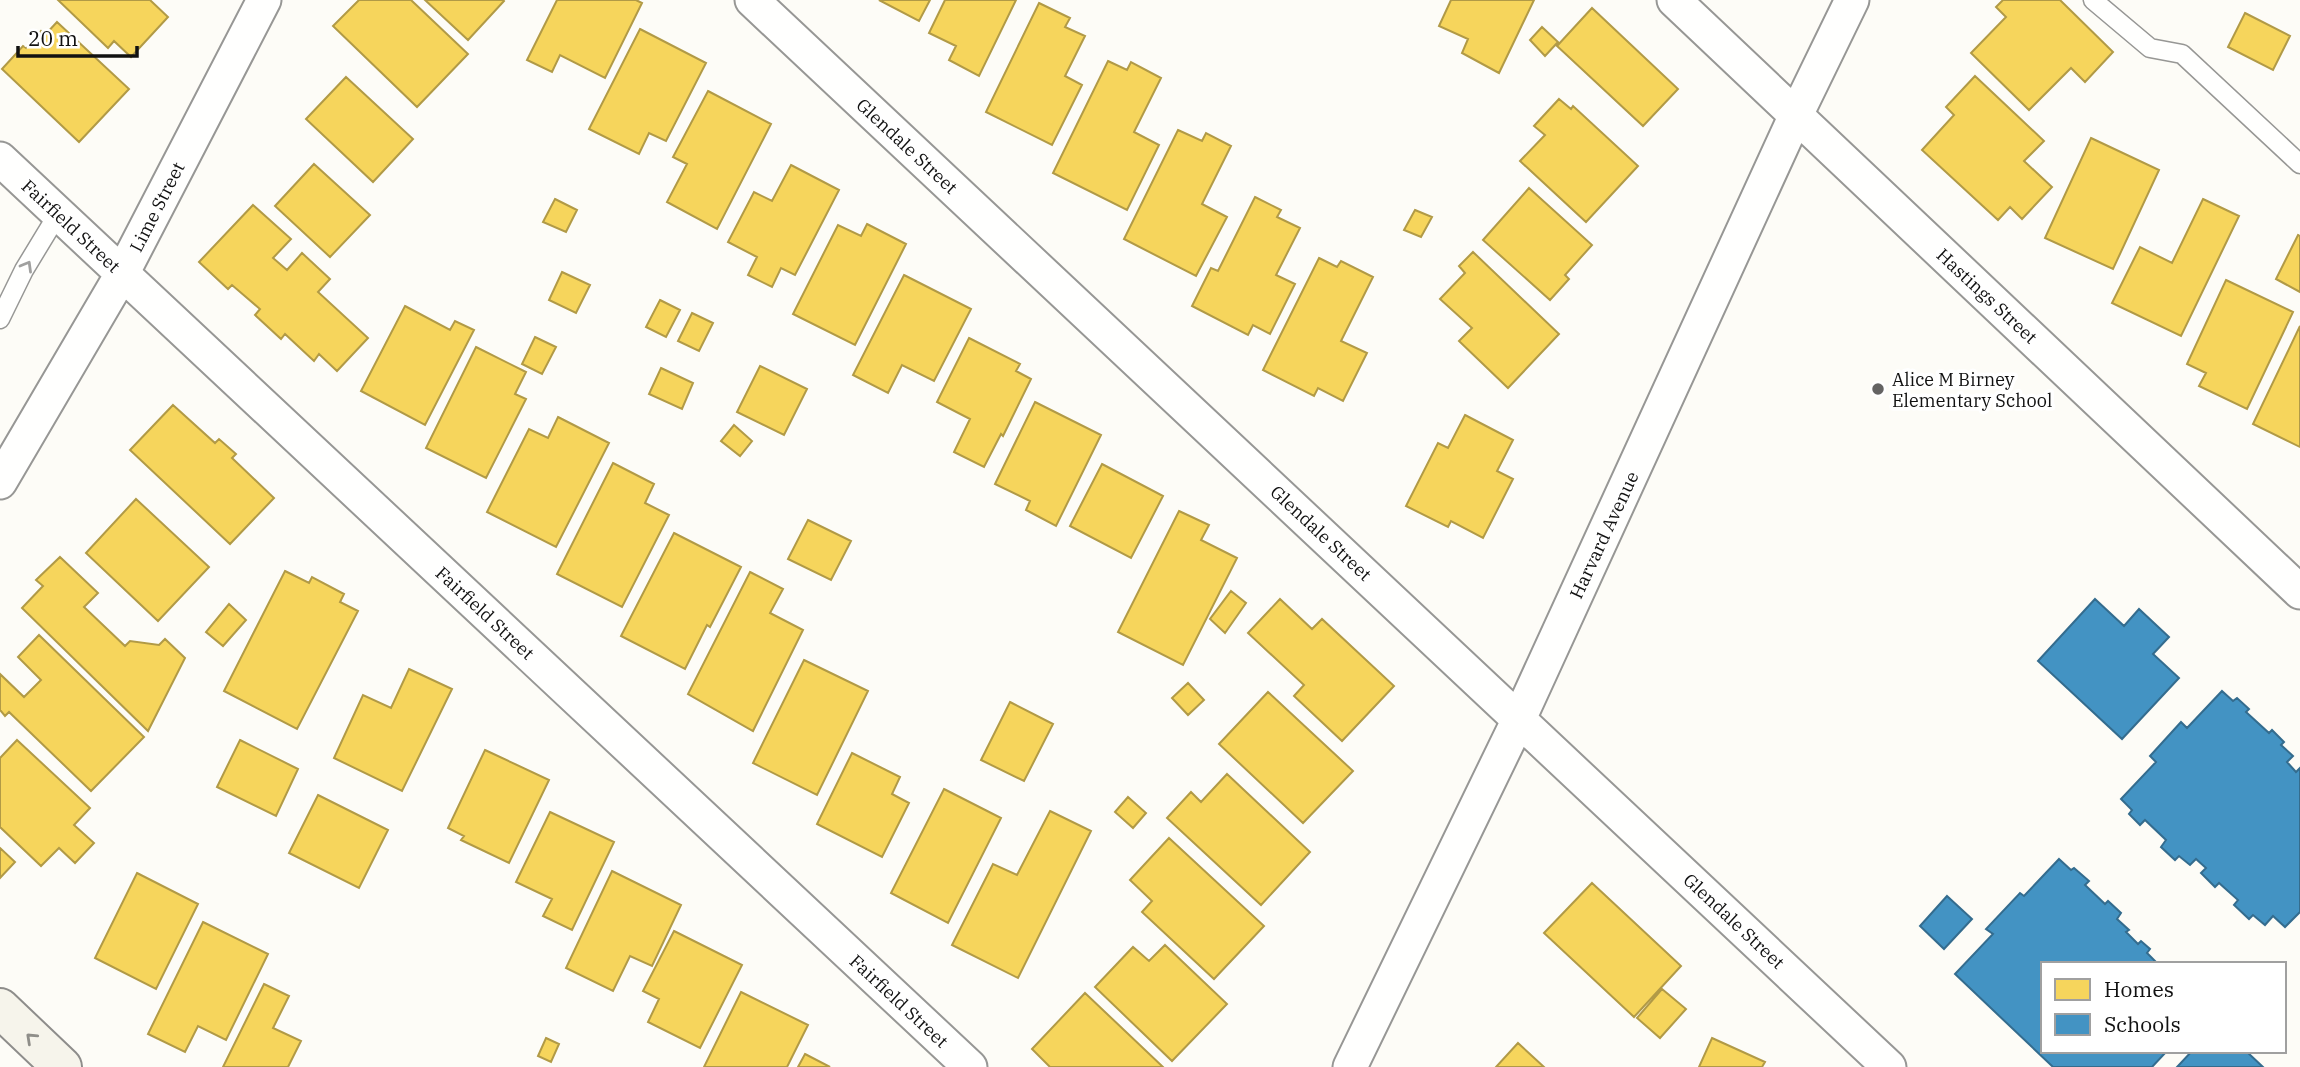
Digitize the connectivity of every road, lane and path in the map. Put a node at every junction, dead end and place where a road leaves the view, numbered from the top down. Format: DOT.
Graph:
graph roads {
  1 [pos="264,0"];
  2 [pos="752,0"];
  3 [pos="1674,0"];
  4 [pos="1852,0"];
  5 [pos="2093,0"];
  6 [pos="1796,115"];
  7 [pos="0,159"];
  8 [pos="2300,164"];
  9 [pos="58,214"];
  10 [pos="122,274"];
  11 [pos="0,319"];
  12 [pos="0,482"];
  13 [pos="2300,592"];
  14 [pos="1519,719"];
  15 [pos="0,1008"];
  16 [pos="62,1067"];
  17 [pos="970,1067"];
  18 [pos="1350,1067"];
  19 [pos="1889,1067"];
  1 -- 10 [label="street, Lime Street"];
  2 -- 14 [label="street, Glendale Street"];
  3 -- 6 [label="street, Hastings Street"];
  4 -- 6 [label="street, Harvard Avenue"];
  5 -- 8 [label="lane"];
  6 -- 13 [label="street, Hastings Street"];
  6 -- 14 [label="street, Harvard Avenue"];
  7 -- 9 [label="street, Fairfield Street"];
  9 -- 10 [label="street, Fairfield Street"];
  11 -- 9 [label="lane, one-way"];
  10 -- 12 [label="street, Lime Street"];
  10 -- 17 [label="street, Fairfield Street"];
  14 -- 18 [label="street, Harvard Avenue"];
  14 -- 19 [label="street, Glendale Street"];
  16 -- 15 [label="main road, one-way"];
}
